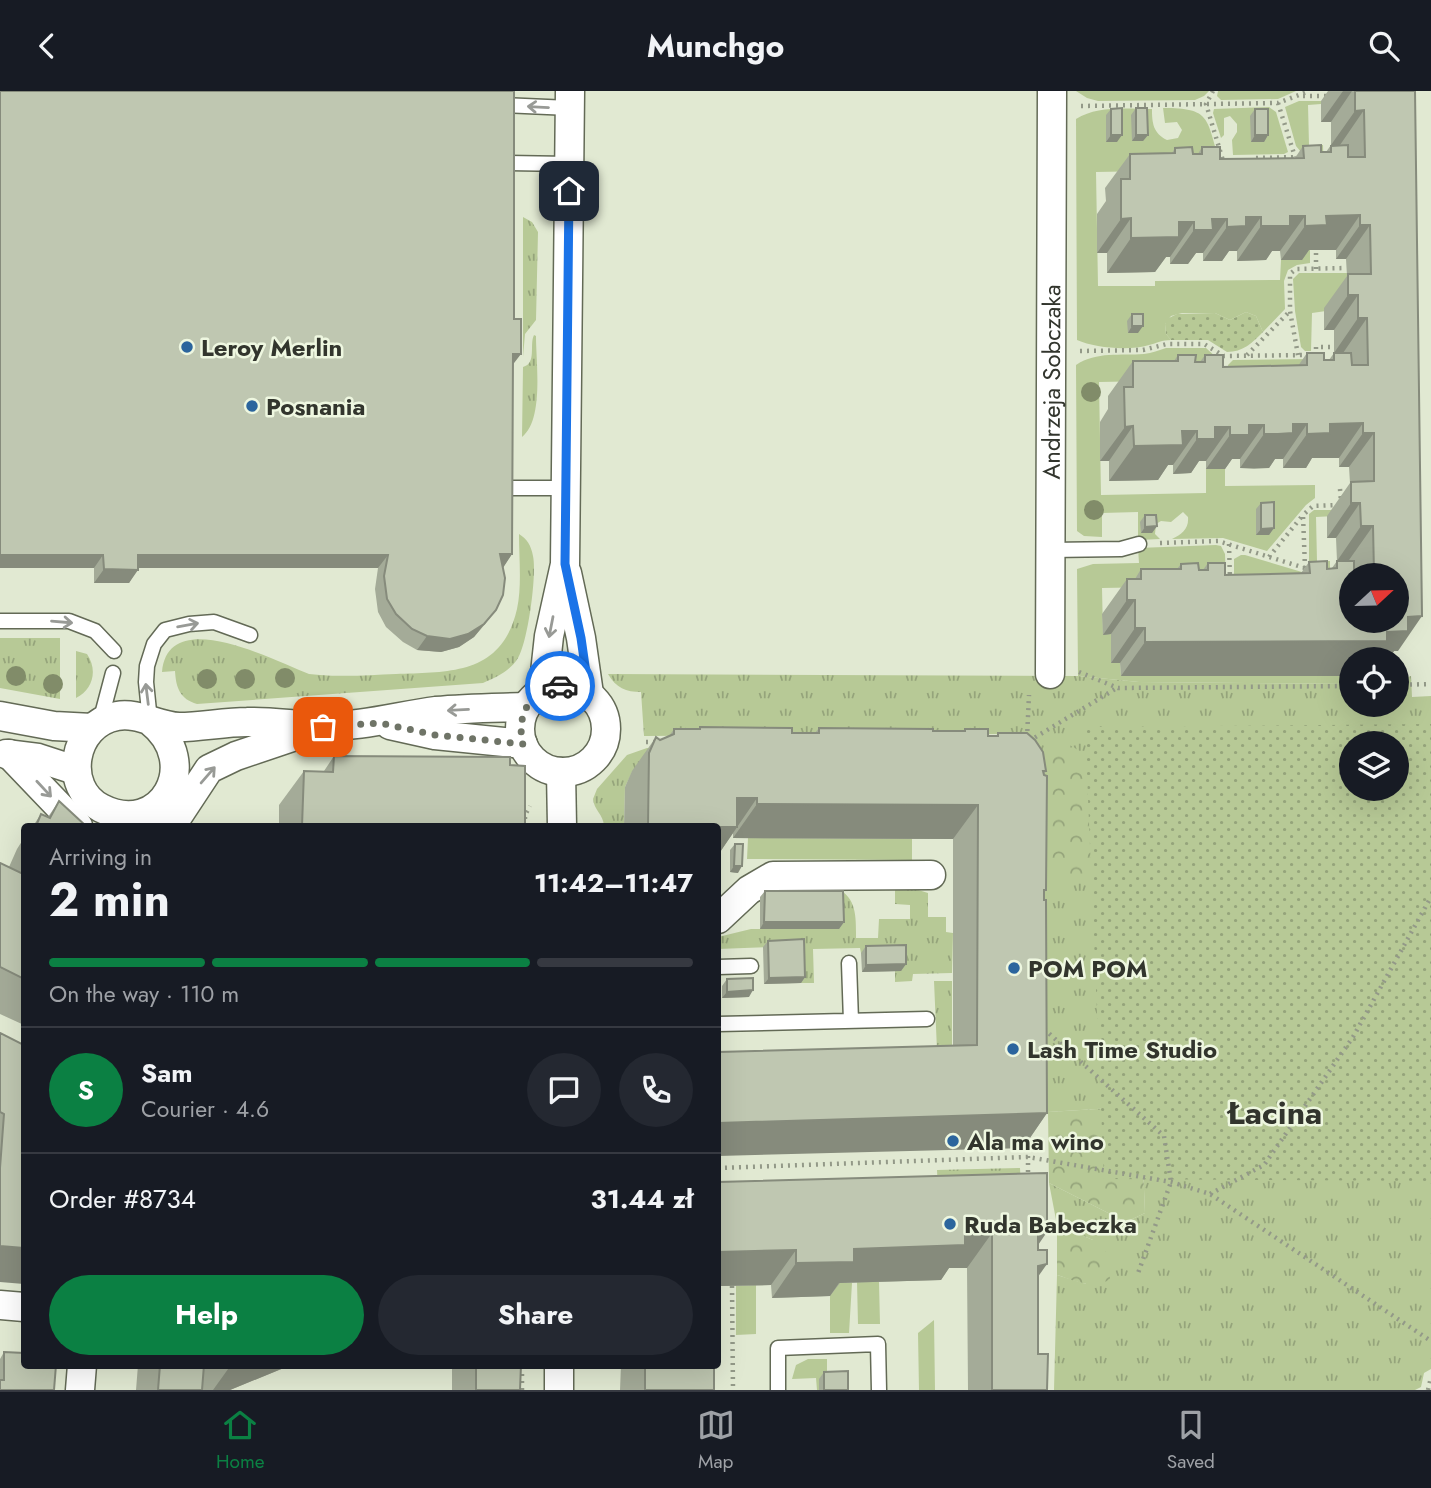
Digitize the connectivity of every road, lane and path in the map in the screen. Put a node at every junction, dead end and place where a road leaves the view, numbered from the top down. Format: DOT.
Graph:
graph roads {
  1 [pos="1213,91"];
  2 [pos="1309,91"];
  3 [pos="1300,96"];
  4 [pos="1333,96"];
  5 [pos="1061,99"];
  6 [pos="570,100"];
  7 [pos="1278,103"];
  8 [pos="1206,104"];
  9 [pos="505,105"];
  10 [pos="1295,157"];
  11 [pos="1308,158"];
  12 [pos="1232,159"];
  13 [pos="1245,159"];
  14 [pos="1223,160"];
  15 [pos="505,163"];
  16 [pos="569,164"];
  17 [pos="1224,174"];
  18 [pos="1316,250"];
  19 [pos="1346,268"];
  20 [pos="1316,269"];
  21 [pos="1290,311"];
  22 [pos="1334,347"];
  23 [pos="1071,351"];
  24 [pos="1221,355"];
  25 [pos="1298,355"];
  26 [pos="1316,355"];
  27 [pos="1245,356"];
  28 [pos="1223,362"];
  29 [pos="1316,366"];
  30 [pos="503,488"];
  31 [pos="565,488"];
  32 [pos="1340,489"];
  33 [pos="1341,505"];
  34 [pos="1303,515"];
  35 [pos="1341,516"];
  36 [pos="1139,544"];
  37 [pos="1230,544"];
  38 [pos="1051,549"];
  39 [pos="1269,557"];
  40 [pos="565,564"];
  41 [pos="1305,569"];
  42 [pos="1316,572"];
  43 [pos="1230,583"];
  44 [pos="0,621"];
  45 [pos="250,635"];
  46 [pos="114,651"];
  47 [pos="113,673"];
  48 [pos="1050,678"];
  49 [pos="1431,684"];
  50 [pos="1409,685"];
  51 [pos="1339,686"];
  52 [pos="1118,688"];
  53 [pos="589,694"];
  54 [pos="534,699"];
  55 [pos="0,716"];
  56 [pos="150,721"];
  57 [pos="380,723"];
  58 [pos="96,725"];
  59 [pos="323,727"];
  60 [pos="646,742"];
  61 [pos="660,742"];
  62 [pos="1027,742"];
  63 [pos="523,744"];
  64 [pos="1026,751"];
  65 [pos="4,754"];
  66 [pos="75,770"];
  67 [pos="561,772"];
  68 [pos="531,805"];
  69 [pos="123,821"];
  70 [pos="75,823"];
  71 [pos="170,823"];
  72 [pos="525,823"];
  73 [pos="562,823"];
  74 [pos="930,875"];
  75 [pos="1431,897"];
  76 [pos="721,916"];
  77 [pos="849,963"];
  78 [pos="751,966"];
  79 [pos="721,967"];
  80 [pos="927,1019"];
  81 [pos="851,1021"];
  82 [pos="1038,1023"];
  83 [pos="721,1024"];
  84 [pos="1028,1131"];
  85 [pos="1028,1157"];
  86 [pos="721,1168"];
  87 [pos="1171,1182"];
  88 [pos="1028,1189"];
  89 [pos="1210,1194"];
  90 [pos="1137,1276"];
  91 [pos="732,1286"];
  92 [pos="0,1305"];
  93 [pos="21,1307"];
  94 [pos="1431,1341"];
  95 [pos="82,1369"];
  96 [pos="522,1369"];
  97 [pos="559,1369"];
  98 [pos="1431,1377"];
  99 [pos="80,1390"];
  100 [pos="522,1390"];
  101 [pos="559,1390"];
  102 [pos="733,1390"];
  103 [pos="778,1390"];
  104 [pos="879,1390"];
  105 [pos="1428,1390"];
  1 -- 8 [label="path"];
  2 -- 3 [label="path"];
  3 -- 4 [label="path"];
  3 -- 7 [label="path"];
  5 -- 8 [label="path"];
  5 -- 38 [label="street, Andrzeja Sobczaka"];
  6 -- 9 [label="lane, one-way"];
  6 -- 16 [label="street"];
  7 -- 8 [label="path"];
  7 -- 10 [label="path"];
  8 -- 14 [label="path"];
  10 -- 11 [label="path"];
  10 -- 13 [label="path"];
  12 -- 14 [label="path"];
  14 -- 17 [label="path"];
  15 -- 16 [label="lane"];
  16 -- 31 [label="street"];
  18 -- 20 [label="path"];
  19 -- 20 [label="path"];
  20 -- 21 [label="path"];
  21 -- 25 [label="path"];
  21 -- 27 [label="path"];
  22 -- 26 [label="path"];
  23 -- 24 [label="path"];
  24 -- 27 [label="path"];
  24 -- 28 [label="path"];
  25 -- 26 [label="path"];
  25 -- 27 [label="path"];
  26 -- 29 [label="path"];
  30 -- 31 [label="lane"];
  31 -- 40 [label="street"];
  32 -- 33 [label="path"];
  33 -- 34 [label="path"];
  33 -- 35 [label="path"];
  34 -- 39 [label="path"];
  34 -- 41 [label="path"];
  36 -- 37 [label="path"];
  36 -- 38 [label="lane"];
  37 -- 39 [label="path"];
  37 -- 43 [label="path"];
  38 -- 48 [label="street, Andrzeja Sobczaka"];
  39 -- 41 [label="path"];
  40 -- 53 [label="street"];
  40 -- 54 [label="street, one-way"];
  41 -- 42 [label="path"];
  44 -- 46 [label="lane, one-way"];
  56 -- 45 [label="lane, one-way"];
  47 -- 58 [label="lane"];
  48 -- 52 [label="path"];
  48 -- 62 [label="path"];
  49 -- 50 [label="path"];
  51 -- 52 [label="path"];
  52 -- 62 [label="path"];
  53 -- 54 [label="street"];
  53 -- 67 [label="street"];
  54 -- 57 [label="street, one-way"];
  54 -- 63 [label="street"];
  55 -- 58 [label="street"];
  56 -- 58 [label="street"];
  56 -- 59 [label="street"];
  56 -- 69 [label="street"];
  57 -- 59 [label="street"];
  57 -- 63 [label="street"];
  58 -- 66 [label="street"];
  71 -- 59 [label="street, one-way"];
  60 -- 61 [label="path"];
  62 -- 64 [label="path"];
  63 -- 67 [label="street"];
  65 -- 66 [label="street"];
  65 -- 70 [label="street, one-way"];
  66 -- 69 [label="street"];
  67 -- 73 [label="street"];
  68 -- 72 [label="path"];
  74 -- 76 [label="street"];
  75 -- 89 [label="path"];
  77 -- 81 [label="lane"];
  78 -- 79 [label="lane"];
  80 -- 81 [label="lane"];
  81 -- 83 [label="lane"];
  82 -- 87 [label="path"];
  84 -- 85 [label="path"];
  85 -- 86 [label="path"];
  85 -- 87 [label="path"];
  85 -- 88 [label="path"];
  87 -- 89 [label="path"];
  87 -- 90 [label="path"];
  89 -- 94 [label="path"];
  91 -- 102 [label="path"];
  92 -- 93 [label="street"];
  95 -- 99 [label="street"];
  96 -- 100 [label="path"];
  97 -- 101 [label="street"];
  98 -- 105 [label="path"];
  103 -- 104 [label="lane"];
}
